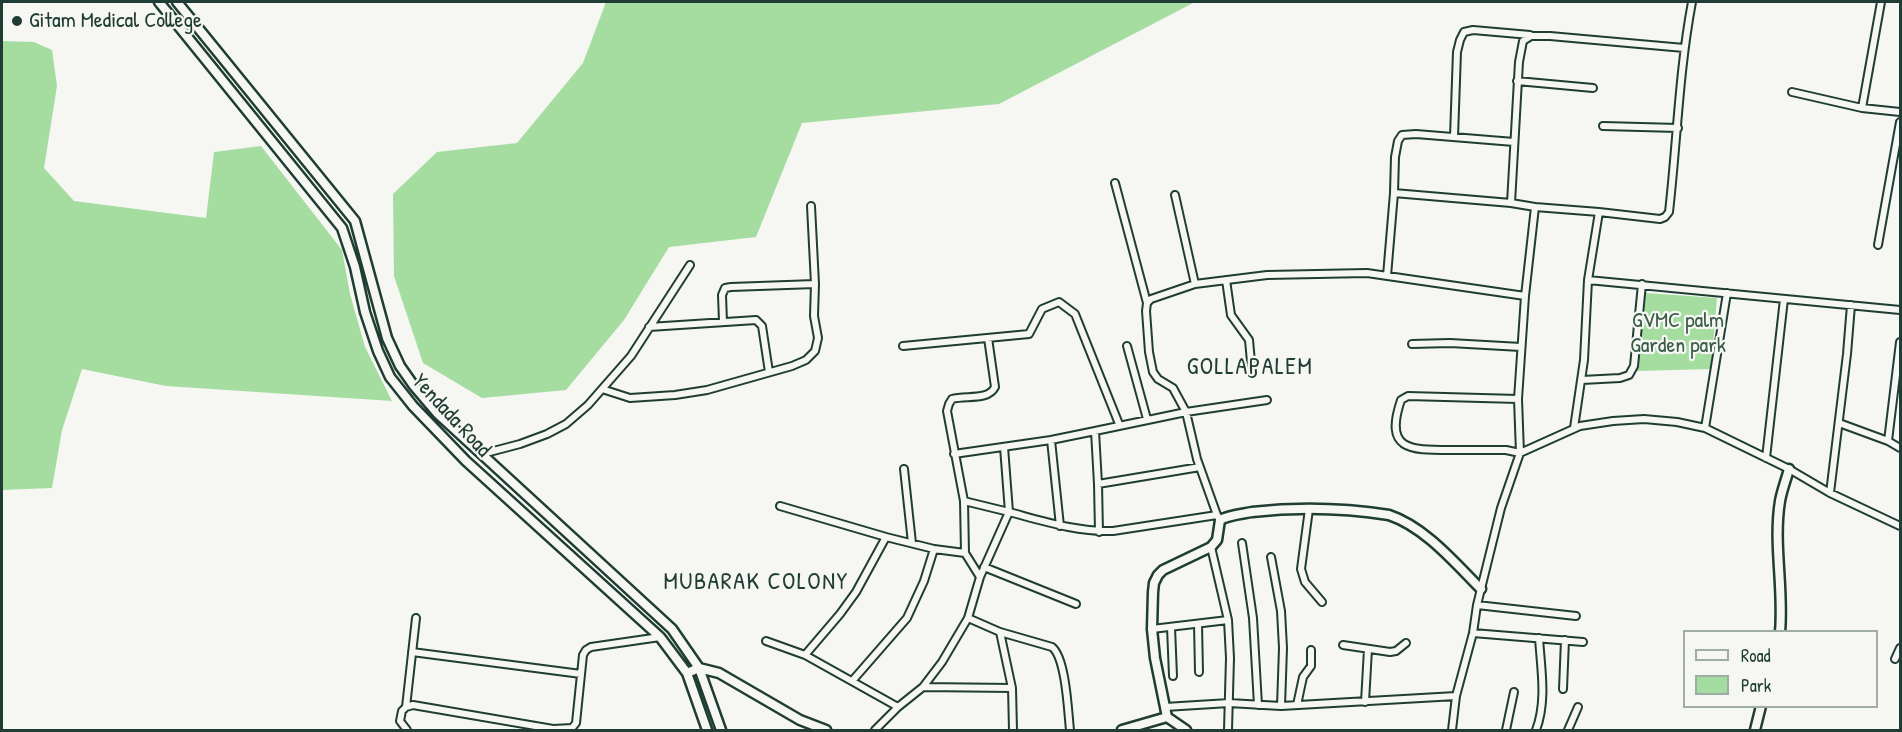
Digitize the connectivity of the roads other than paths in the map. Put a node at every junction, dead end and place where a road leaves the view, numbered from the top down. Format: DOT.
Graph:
graph roads {
  1 [pos="159,2"];
  2 [pos="177,2"];
  3 [pos="1692,2"];
  4 [pos="1881,2"];
  5 [pos="1536,36"];
  6 [pos="1684,48"];
  7 [pos="1518,81"];
  8 [pos="1593,88"];
  9 [pos="1792,92"];
  10 [pos="1862,108"];
  11 [pos="1900,112"];
  12 [pos="1900,122"];
  13 [pos="1603,126"];
  14 [pos="1678,128"];
  15 [pos="1454,137"];
  16 [pos="1514,142"];
  17 [pos="1115,183"];
  18 [pos="1394,193"];
  19 [pos="1174,195"];
  20 [pos="1511,203"];
  21 [pos="811,206"];
  22 [pos="1535,207"];
  23 [pos="1599,212"];
  24 [pos="1878,245"];
  25 [pos="690,265"];
  26 [pos="1387,276"];
  27 [pos="1226,280"];
  28 [pos="1588,280"];
  29 [pos="815,284"];
  30 [pos="1195,284"];
  31 [pos="1642,284"];
  32 [pos="1727,292"];
  33 [pos="1526,296"];
  34 [pos="1784,299"];
  35 [pos="1147,303"];
  36 [pos="1851,305"];
  37 [pos="1900,310"];
  38 [pos="723,322"];
  39 [pos="649,327"];
  40 [pos="988,338"];
  41 [pos="1900,342"];
  42 [pos="1412,344"];
  43 [pos="903,346"];
  44 [pos="1127,346"];
  45 [pos="1521,347"];
  46 [pos="769,372"];
  47 [pos="1252,373"];
  48 [pos="1581,380"];
  49 [pos="602,389"];
  50 [pos="1518,399"];
  51 [pos="1267,400"];
  52 [pos="1186,412"];
  53 [pos="1147,419"];
  54 [pos="1839,423"];
  55 [pos="1119,424"];
  56 [pos="1706,428"];
  57 [pos="1574,429"];
  58 [pos="1095,431"];
  59 [pos="1051,440"];
  60 [pos="1888,441"];
  61 [pos="1004,447"];
  62 [pos="1900,448"];
  63 [pos="1520,453"];
  64 [pos="482,454"];
  65 [pos="954,454"];
  66 [pos="1766,458"];
  67 [pos="1200,467"];
  68 [pos="904,469"];
  69 [pos="1789,469"];
  70 [pos="1098,484"];
  71 [pos="1830,493"];
  72 [pos="964,501"];
  73 [pos="780,506"];
  74 [pos="1309,509"];
  75 [pos="1009,512"];
  76 [pos="1218,518"];
  77 [pos="1060,526"];
  78 [pos="1900,526"];
  79 [pos="1099,532"];
  80 [pos="886,537"];
  81 [pos="912,543"];
  82 [pos="1242,543"];
  83 [pos="1211,547"];
  84 [pos="934,549"];
  85 [pos="966,553"];
  86 [pos="1271,557"];
  87 [pos="984,567"];
  88 [pos="981,577"];
  89 [pos="1481,589"];
  90 [pos="1322,602"];
  91 [pos="1076,604"];
  92 [pos="1478,605"];
  93 [pos="1576,616"];
  94 [pos="416,618"];
  95 [pos="968,618"];
  96 [pos="1227,620"];
  97 [pos="1198,624"];
  98 [pos="1171,627"];
  99 [pos="1152,629"];
  100 [pos="1780,630"];
  101 [pos="1000,632"];
  102 [pos="1473,633"];
  103 [pos="660,637"];
  104 [pos="1539,638"];
  105 [pos="1565,640"];
  106 [pos="766,641"];
  107 [pos="1583,642"];
  108 [pos="1406,644"];
  109 [pos="1343,645"];
  110 [pos="1900,648"];
  111 [pos="1368,649"];
  112 [pos="1311,650"];
  113 [pos="412,652"];
  114 [pos="805,655"];
  115 [pos="1895,659"];
  116 [pos="699,668"];
  117 [pos="1199,672"];
  118 [pos="687,673"];
  119 [pos="581,674"];
  120 [pos="1173,676"];
  121 [pos="853,680"];
  122 [pos="922,687"];
  123 [pos="1012,688"];
  124 [pos="1563,690"];
  125 [pos="1514,692"];
  126 [pos="1456,696"];
  127 [pos="1365,702"];
  128 [pos="1229,703"];
  129 [pos="1258,705"];
  130 [pos="1297,705"];
  131 [pos="1281,706"];
  132 [pos="406,707"];
  133 [pos="898,707"];
  134 [pos="1165,707"];
  135 [pos="1578,707"];
  136 [pos="1760,708"];
  137 [pos="1167,717"];
  138 [pos="407,730"];
  139 [pos="707,730"];
  140 [pos="721,730"];
  141 [pos="826,730"];
  142 [pos="875,730"];
  143 [pos="1013,730"];
  144 [pos="1070,730"];
  145 [pos="1122,730"];
  146 [pos="1186,730"];
  147 [pos="1228,730"];
  148 [pos="1452,730"];
  149 [pos="1506,730"];
  150 [pos="1536,730"];
  151 [pos="1568,730"];
  152 [pos="1755,730"];
  1 -- 103 [label="main road, Yendada Road"];
  2 -- 64 [label="main road, Yendada Road"];
  3 -- 6 [label="street"];
  4 -- 10 [label="street"];
  5 -- 6 [label="street"];
  5 -- 7 [label="street"];
  5 -- 15 [label="street"];
  6 -- 14 [label="street"];
  7 -- 8 [label="street"];
  7 -- 16 [label="street"];
  9 -- 10 [label="street"];
  10 -- 11 [label="street"];
  12 -- 24 [label="street"];
  13 -- 14 [label="street"];
  14 -- 23 [label="street"];
  15 -- 16 [label="street"];
  15 -- 18 [label="street"];
  16 -- 20 [label="street"];
  17 -- 35 [label="street"];
  18 -- 20 [label="street"];
  18 -- 26 [label="street"];
  19 -- 30 [label="street"];
  20 -- 22 [label="street"];
  21 -- 29 [label="street"];
  22 -- 23 [label="street"];
  22 -- 33 [label="street"];
  23 -- 28 [label="street"];
  25 -- 39 [label="street"];
  26 -- 27 [label="street"];
  26 -- 33 [label="street"];
  27 -- 30 [label="street"];
  27 -- 47 [label="street"];
  28 -- 31 [label="street"];
  28 -- 48 [label="street"];
  29 -- 38 [label="street"];
  29 -- 46 [label="street"];
  30 -- 35 [label="street"];
  31 -- 32 [label="street"];
  31 -- 48 [label="street"];
  32 -- 34 [label="street"];
  32 -- 56 [label="street"];
  33 -- 45 [label="street"];
  34 -- 36 [label="street"];
  34 -- 66 [label="street"];
  35 -- 52 [label="street"];
  36 -- 37 [label="street"];
  36 -- 54 [label="street"];
  38 -- 39 [label="street"];
  38 -- 46 [label="street"];
  39 -- 49 [label="street"];
  40 -- 43 [label="street"];
  40 -- 55 [label="street"];
  40 -- 65 [label="street"];
  41 -- 60 [label="street"];
  42 -- 45 [label="street"];
  44 -- 53 [label="street"];
  45 -- 50 [label="street"];
  46 -- 49 [label="street"];
  48 -- 57 [label="street"];
  49 -- 64 [label="street"];
  50 -- 63 [label="street"];
  50 -- 63 [label="street"];
  51 -- 52 [label="street"];
  52 -- 53 [label="street"];
  52 -- 67 [label="street"];
  53 -- 55 [label="street"];
  54 -- 60 [label="street"];
  54 -- 71 [label="street"];
  55 -- 58 [label="street"];
  56 -- 57 [label="street"];
  56 -- 66 [label="street"];
  57 -- 63 [label="street"];
  58 -- 59 [label="street"];
  58 -- 70 [label="street"];
  59 -- 61 [label="street"];
  59 -- 77 [label="street"];
  60 -- 62 [label="street"];
  61 -- 65 [label="street"];
  61 -- 75 [label="street"];
  63 -- 89 [label="street"];
  64 -- 116 [label="main road, Yendada Road"];
  65 -- 72 [label="street"];
  66 -- 69 [label="street"];
  67 -- 70 [label="street"];
  67 -- 76 [label="street"];
  68 -- 81 [label="street"];
  69 -- 71 [label="street"];
  69 -- 100 [label="main road"];
  70 -- 79 [label="street"];
  71 -- 78 [label="street"];
  72 -- 75 [label="street"];
  72 -- 85 [label="street"];
  73 -- 80 [label="street"];
  74 -- 76 [label="main road"];
  74 -- 89 [label="main road"];
  74 -- 90 [label="street"];
  75 -- 77 [label="street"];
  75 -- 87 [label="street"];
  76 -- 79 [label="street"];
  76 -- 83 [label="main road"];
  77 -- 79 [label="street"];
  80 -- 81 [label="street"];
  80 -- 114 [label="street"];
  81 -- 84 [label="street"];
  82 -- 129 [label="street"];
  83 -- 96 [label="street"];
  83 -- 99 [label="main road"];
  84 -- 85 [label="street"];
  84 -- 121 [label="street"];
  85 -- 88 [label="street"];
  86 -- 131 [label="street"];
  87 -- 88 [label="street"];
  87 -- 91 [label="street"];
  88 -- 95 [label="street"];
  89 -- 92 [label="street"];
  92 -- 93 [label="street"];
  92 -- 102 [label="street"];
  94 -- 113 [label="street"];
  95 -- 101 [label="street"];
  95 -- 122 [label="street"];
  96 -- 97 [label="street"];
  96 -- 128 [label="street"];
  97 -- 98 [label="street"];
  97 -- 117 [label="street"];
  98 -- 99 [label="street"];
  98 -- 120 [label="street"];
  99 -- 134 [label="main road"];
  101 -- 123 [label="street"];
  101 -- 144 [label="street"];
  102 -- 104 [label="street"];
  102 -- 126 [label="street"];
  103 -- 118 [label="main road, Yendada Road"];
  103 -- 119 [label="street"];
  104 -- 105 [label="street"];
  104 -- 150 [label="street"];
  105 -- 107 [label="street"];
  105 -- 124 [label="street"];
  106 -- 114 [label="street"];
  108 -- 111 [label="street"];
  109 -- 111 [label="street"];
  110 -- 115 [label="street"];
  111 -- 127 [label="street"];
  112 -- 130 [label="street"];
  113 -- 119 [label="street"];
  113 -- 132 [label="street"];
  114 -- 121 [label="street"];
  116 -- 118 [label="main road"];
  116 -- 140 [label="main road, Yendada Road"];
  116 -- 141 [label="main road"];
  118 -- 139 [label="main road, Yendada Road"];
  119 -- 132 [label="street"];
  121 -- 133 [label="street"];
  122 -- 123 [label="street"];
  122 -- 133 [label="street"];
  123 -- 143 [label="street"];
  125 -- 149 [label="street"];
  126 -- 127 [label="street"];
  126 -- 148 [label="street"];
  127 -- 130 [label="street"];
  128 -- 129 [label="street"];
  128 -- 134 [label="street"];
  128 -- 147 [label="street"];
  129 -- 131 [label="street"];
  130 -- 131 [label="street"];
  132 -- 138 [label="street"];
  133 -- 142 [label="street"];
  134 -- 137 [label="main road"];
  135 -- 151 [label="street"];
  136 -- 152 [label="main road"];
  137 -- 145 [label="main road"];
  137 -- 146 [label="main road"];
}
